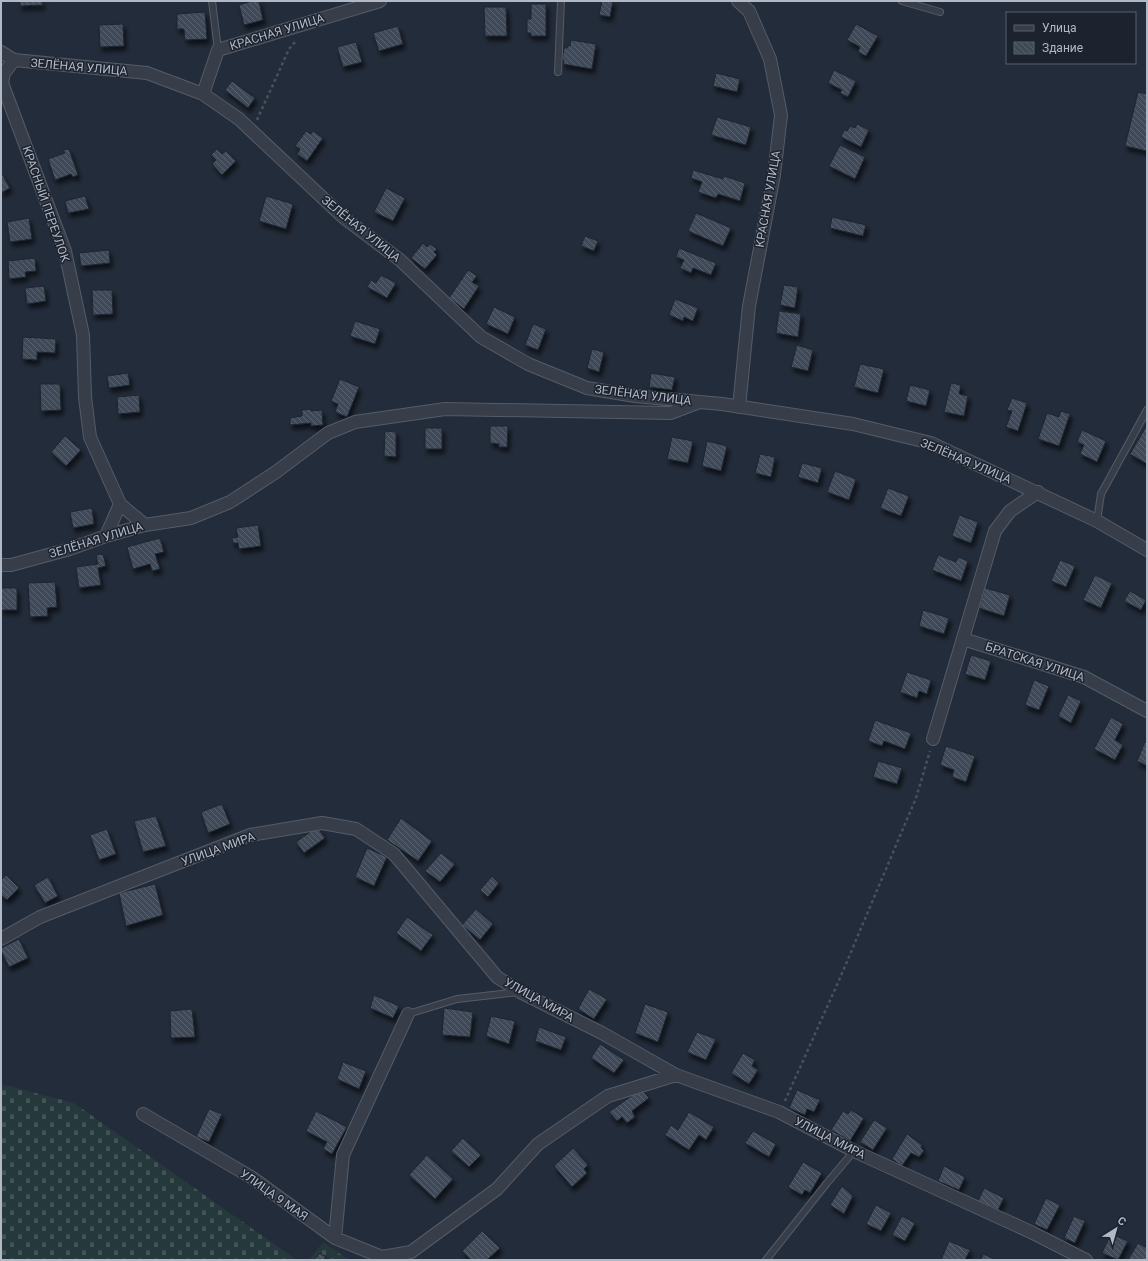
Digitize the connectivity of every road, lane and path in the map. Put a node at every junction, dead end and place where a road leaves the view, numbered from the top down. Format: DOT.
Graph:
graph roads {
  1 [pos="212,1"];
  2 [pos="380,1"];
  3 [pos="561,1"];
  4 [pos="738,1"];
  5 [pos="902,1"];
  6 [pos="746,6"];
  7 [pos="940,12"];
  8 [pos="298,39"];
  9 [pos="218,50"];
  10 [pos="1,52"];
  11 [pos="14,60"];
  12 [pos="558,72"];
  13 [pos="203,94"];
  14 [pos="252,131"];
  15 [pos="700,402"];
  16 [pos="739,407"];
  17 [pos="1147,410"];
  18 [pos="1038,492"];
  19 [pos="120,504"];
  20 [pos="1097,521"];
  21 [pos="146,525"];
  22 [pos="106,536"];
  23 [pos="1147,550"];
  24 [pos="1,566"];
  25 [pos="963,639"];
  26 [pos="1147,711"];
  27 [pos="933,740"];
  28 [pos="1,939"];
  29 [pos="520,992"];
  30 [pos="408,1014"];
  31 [pos="676,1076"];
  32 [pos="779,1112"];
  33 [pos="143,1114"];
  34 [pos="854,1151"];
  35 [pos="335,1238"];
  36 [pos="407,1255"];
  37 [pos="766,1260"];
  38 [pos="1086,1260"];
  1 -- 9 [label="lane"];
  2 -- 9 [label="street, КРАСНАЯ УЛИЦА"];
  3 -- 12 [label="lane"];
  4 -- 6 [label="street, КРАСНАЯ УЛИЦА"];
  5 -- 7 [label="lane"];
  6 -- 16 [label="street, КРАСНАЯ УЛИЦА"];
  8 -- 14 [label="path"];
  9 -- 13 [label="street, КРАСНАЯ УЛИЦА"];
  10 -- 11 [label="street, ЗЕЛЁНАЯ УЛИЦА"];
  11 -- 13 [label="street, ЗЕЛЁНАЯ УЛИЦА"];
  11 -- 19 [label="street, КРАСНЫЙ ПЕРЕУЛОК"];
  13 -- 14 [label="street, ЗЕЛЁНАЯ УЛИЦА"];
  14 -- 15 [label="street, ЗЕЛЁНАЯ УЛИЦА"];
  15 -- 16 [label="street, ЗЕЛЁНАЯ УЛИЦА"];
  15 -- 21 [label="street, ЗЕЛЁНАЯ УЛИЦА"];
  16 -- 18 [label="street, ЗЕЛЁНАЯ УЛИЦА"];
  17 -- 20 [label="lane"];
  18 -- 20 [label="street, ЗЕЛЁНАЯ УЛИЦА"];
  18 -- 25 [label="street"];
  19 -- 21 [label="street"];
  19 -- 22 [label="street"];
  20 -- 23 [label="street, ЗЕЛЁНАЯ УЛИЦА"];
  21 -- 22 [label="street, ЗЕЛЁНАЯ УЛИЦА"];
  22 -- 24 [label="street, ЗЕЛЁНАЯ УЛИЦА"];
  25 -- 26 [label="street, БРАТСКАЯ УЛИЦА"];
  25 -- 27 [label="street"];
  27 -- 32 [label="path"];
  28 -- 29 [label="street, УЛИЦА МИРА"];
  29 -- 30 [label="lane"];
  29 -- 31 [label="street, УЛИЦА МИРА"];
  30 -- 35 [label="street"];
  31 -- 32 [label="street, УЛИЦА МИРА"];
  31 -- 36 [label="street"];
  32 -- 34 [label="street, УЛИЦА МИРА"];
  33 -- 35 [label="street, УЛИЦА 9 МАЯ"];
  34 -- 37 [label="lane"];
  34 -- 38 [label="street, УЛИЦА МИРА"];
  35 -- 36 [label="street, УЛИЦА 9 МАЯ"];
}
